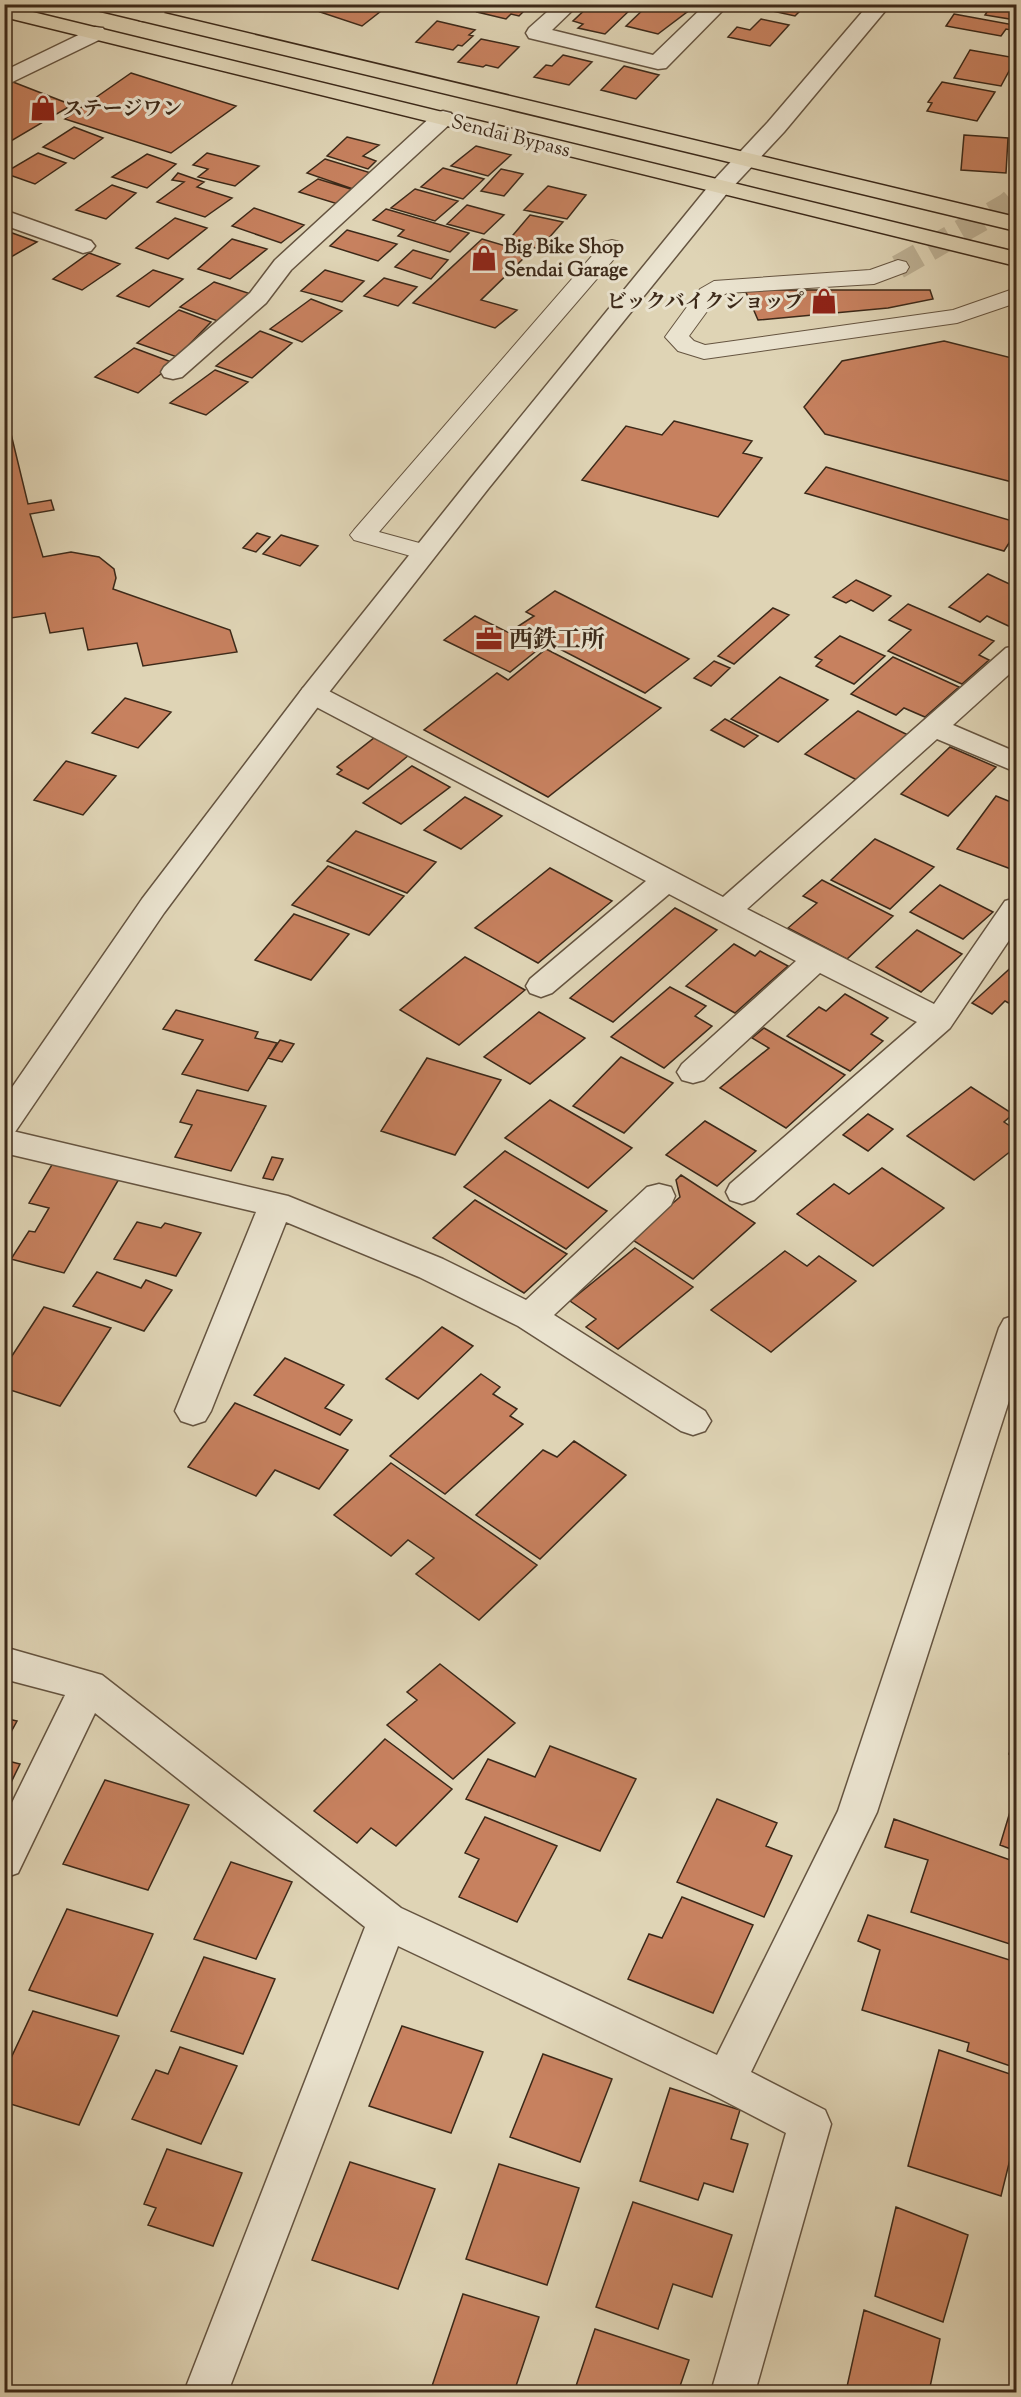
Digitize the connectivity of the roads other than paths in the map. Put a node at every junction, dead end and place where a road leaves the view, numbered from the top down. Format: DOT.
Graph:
graph roads {
  1 [pos="97,4"];
  2 [pos="569,4"];
  3 [pos="719,4"];
  4 [pos="881,4"];
  5 [pos="154,10"];
  6 [pos="4,11"];
  7 [pos="95,33"];
  8 [pos="4,80"];
  9 [pos="443,118"];
  10 [pos="744,160"];
  11 [pos="720,187"];
  12 [pos="4,217"];
  13 [pos="1017,224"];
  14 [pos="83,246"];
  15 [pos="612,247"];
  16 [pos="1017,259"];
  17 [pos="898,267"];
  18 [pos="1017,295"];
  19 [pos="173,372"];
  20 [pos="425,552"];
  21 [pos="1017,654"];
  22 [pos="314,694"];
  23 [pos="934,727"];
  24 [pos="1017,763"];
  25 [pos="666,880"];
  26 [pos="1017,908"];
  27 [pos="726,911"];
  28 [pos="1006,943"];
  29 [pos="817,959"];
  30 [pos="541,986"];
  31 [pos="939,1020"];
  32 [pos="693,1072"];
  33 [pos="4,1124"];
  34 [pos="4,1141"];
  35 [pos="742,1192"];
  36 [pos="659,1196"];
  37 [pos="276,1206"];
  38 [pos="531,1317"];
  39 [pos="1017,1328"];
  40 [pos="193,1411"];
  41 [pos="693,1421"];
  42 [pos="4,1663"];
  43 [pos="89,1686"];
  44 [pos="4,1861"];
  45 [pos="387,1921"];
  46 [pos="726,2080"];
  47 [pos="206,2392"];
  48 [pos="733,2392"];
  1 -- 5 [label="highway, Sendai Bypass"];
  2 -- 3 [label="street"];
  4 -- 10 [label="street"];
  5 -- 10 [label="highway, Sendai Bypass"];
  6 -- 7 [label="highway, Sendai Bypass"];
  7 -- 8 [label="street"];
  7 -- 9 [label="highway, Sendai Bypass"];
  9 -- 11 [label="highway, Sendai Bypass"];
  9 -- 19 [label="street"];
  10 -- 11 [label="street"];
  10 -- 13 [label="highway, Sendai Bypass"];
  11 -- 16 [label="highway, Sendai Bypass"];
  11 -- 20 [label="street"];
  12 -- 14 [label="street"];
  15 -- 20 [label="lane"];
  17 -- 18 [label="lane"];
  20 -- 22 [label="street"];
  21 -- 23 [label="street"];
  22 -- 25 [label="street"];
  22 -- 33 [label="street"];
  23 -- 24 [label="street"];
  23 -- 27 [label="street"];
  25 -- 27 [label="street"];
  25 -- 30 [label="street"];
  26 -- 28 [label="street"];
  27 -- 29 [label="street"];
  28 -- 31 [label="street"];
  29 -- 31 [label="street"];
  29 -- 32 [label="street"];
  31 -- 35 [label="street"];
  34 -- 37 [label="street"];
  36 -- 38 [label="street"];
  37 -- 38 [label="street"];
  37 -- 40 [label="street"];
  38 -- 41 [label="street"];
  39 -- 46 [label="street"];
  42 -- 43 [label="street"];
  43 -- 44 [label="street"];
  43 -- 45 [label="street"];
  45 -- 46 [label="street"];
  45 -- 47 [label="street"];
  46 -- 48 [label="street"];
}
